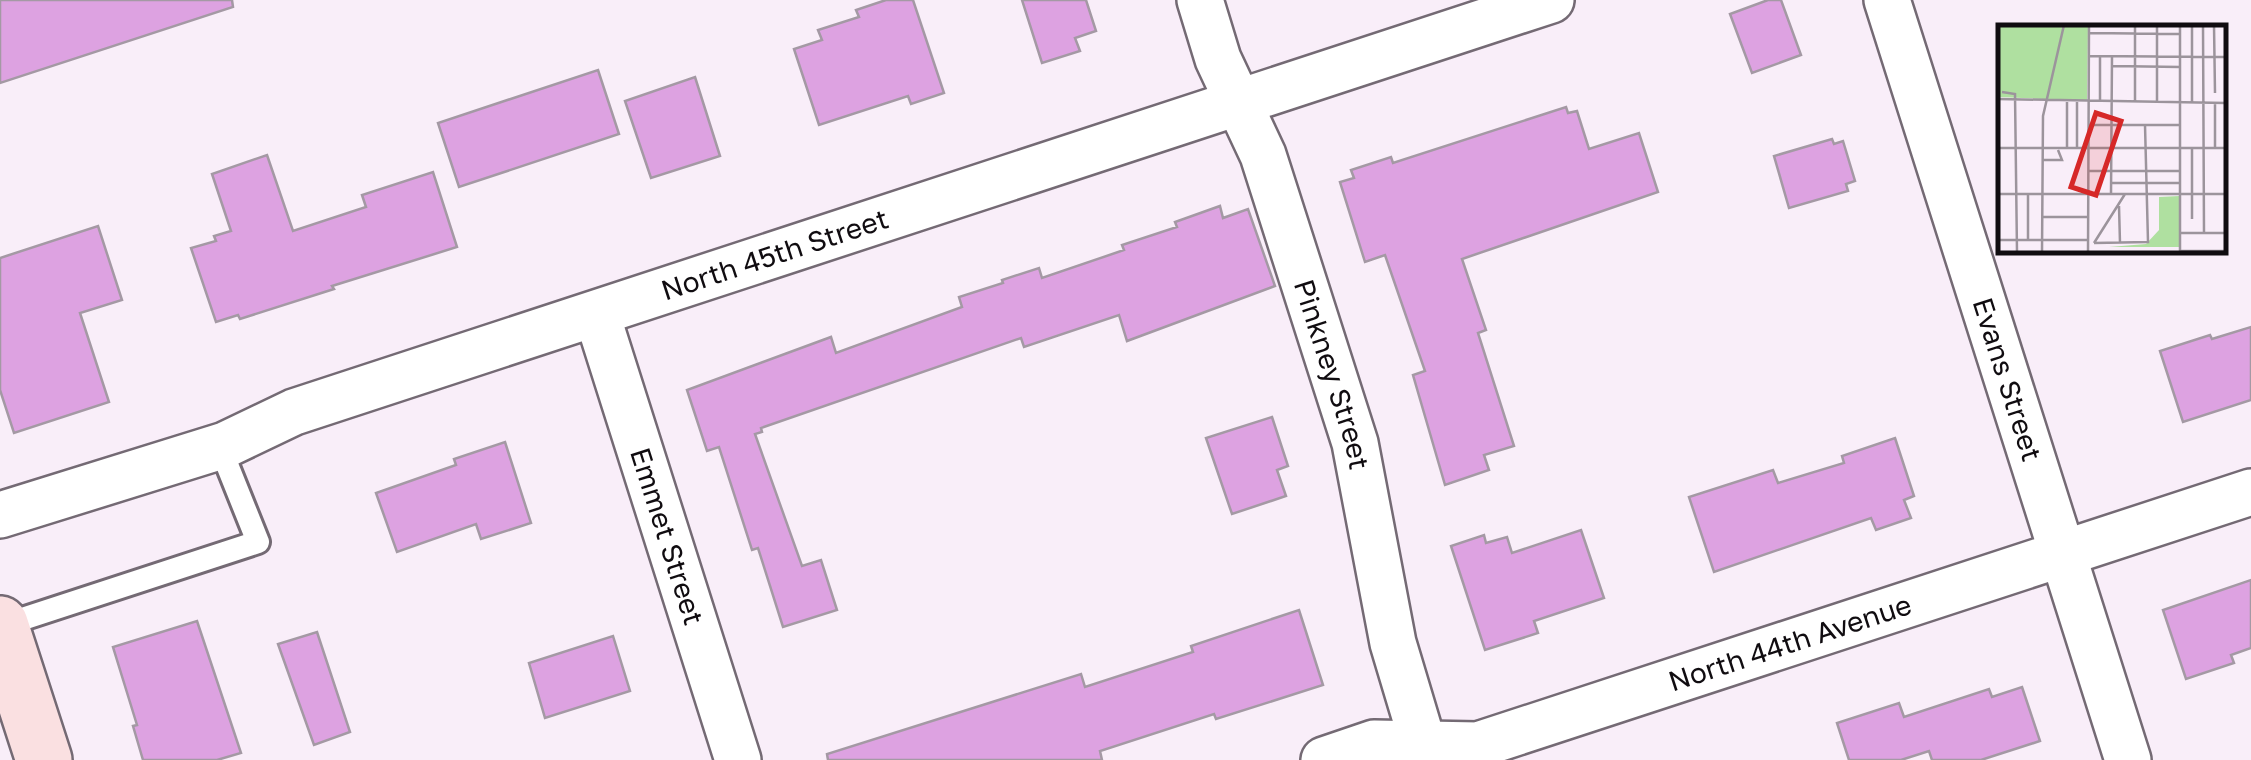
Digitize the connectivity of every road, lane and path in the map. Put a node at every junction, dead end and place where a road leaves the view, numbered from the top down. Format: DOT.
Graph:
graph roads {
  1 [pos="1200,0"];
  2 [pos="1551,0"];
  3 [pos="1887,0"];
  4 [pos="1239,104"];
  5 [pos="597,315"];
  6 [pos="220,447"];
  7 [pos="2251,492"];
  8 [pos="0,515"];
  9 [pos="2063,553"];
  10 [pos="0,625"];
  11 [pos="1425,752"];
  12 [pos="44,760"];
  13 [pos="738,760"];
  14 [pos="1324,760"];
  15 [pos="2128,760"];
  1 -- 4 [label="street, Pinkney Street"];
  2 -- 4 [label="street, North 45th Street"];
  3 -- 9 [label="street, Evans Street"];
  4 -- 5 [label="street, North 45th Street"];
  4 -- 11 [label="street, Pinkney Street"];
  5 -- 6 [label="street, North 45th Street"];
  5 -- 13 [label="street, Emmet Street"];
  6 -- 8 [label="street, North 45th Street"];
  6 -- 10 [label="lane"];
  7 -- 9 [label="street, North 44th Avenue"];
  9 -- 11 [label="street, North 44th Avenue"];
  9 -- 15 [label="street, Evans Street"];
  10 -- 12 [label="street"];
  11 -- 14 [label="street, North 44th Avenue"];
}
